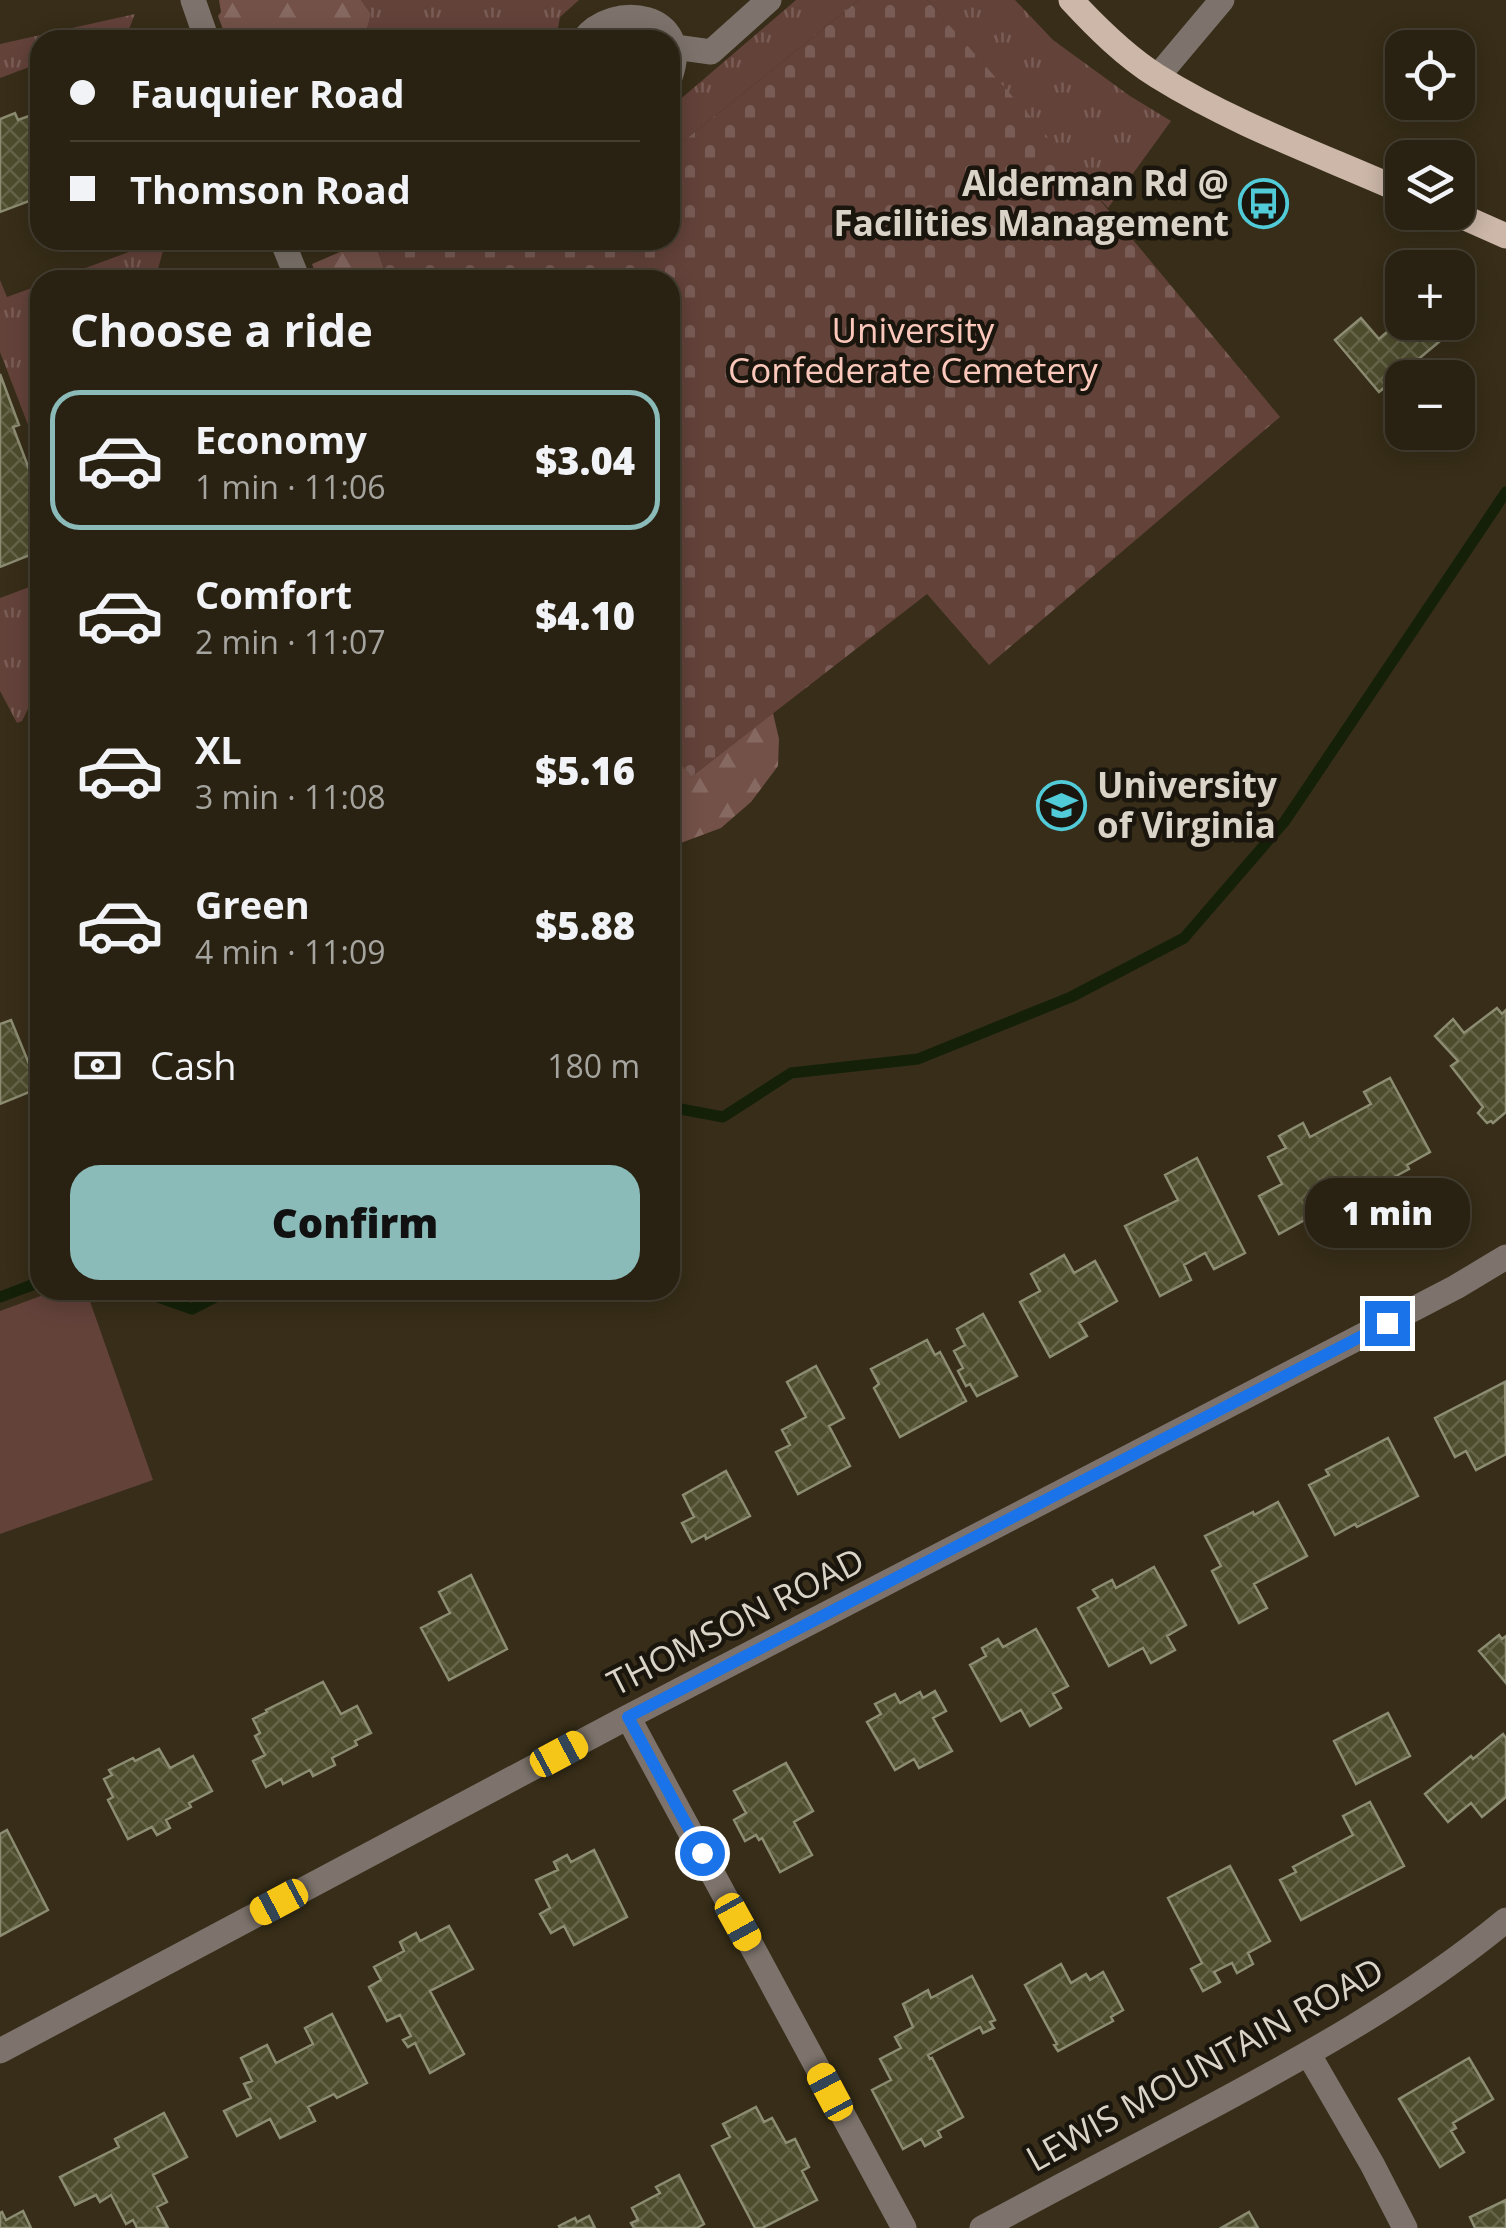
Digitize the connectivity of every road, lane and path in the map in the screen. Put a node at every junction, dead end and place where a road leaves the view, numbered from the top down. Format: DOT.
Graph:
graph roads {
  1 [pos="193,0"];
  2 [pos="769,0"];
  3 [pos="1071,0"];
  4 [pos="1222,0"];
  5 [pos="204,30"];
  6 [pos="589,30"];
  7 [pos="669,30"];
  8 [pos="680,48"];
  9 [pos="1158,76"];
  10 [pos="1385,184"];
  11 [pos="1475,222"];
  12 [pos="1506,236"];
  13 [pos="1506,1257"];
  14 [pos="628,1717"];
  15 [pos="1506,1920"];
  16 [pos="0,2051"];
  17 [pos="1309,2055"];
  18 [pos="904,2228"];
  19 [pos="982,2228"];
  20 [pos="1405,2228"];
  1 -- 5 [label="street"];
  2 -- 8 [label="street"];
  3 -- 9 [label="main road"];
  4 -- 9 [label="street"];
  6 -- 7 [label="street"];
  9 -- 10 [label="main road"];
  11 -- 12 [label="main road"];
  13 -- 14 [label="street, THOMSON ROAD"];
  14 -- 16 [label="street, THOMSON ROAD"];
  14 -- 18 [label="street"];
  15 -- 17 [label="street, LEWIS MOUNTAIN ROAD"];
  17 -- 19 [label="street, LEWIS MOUNTAIN ROAD"];
  17 -- 20 [label="street"];
}
